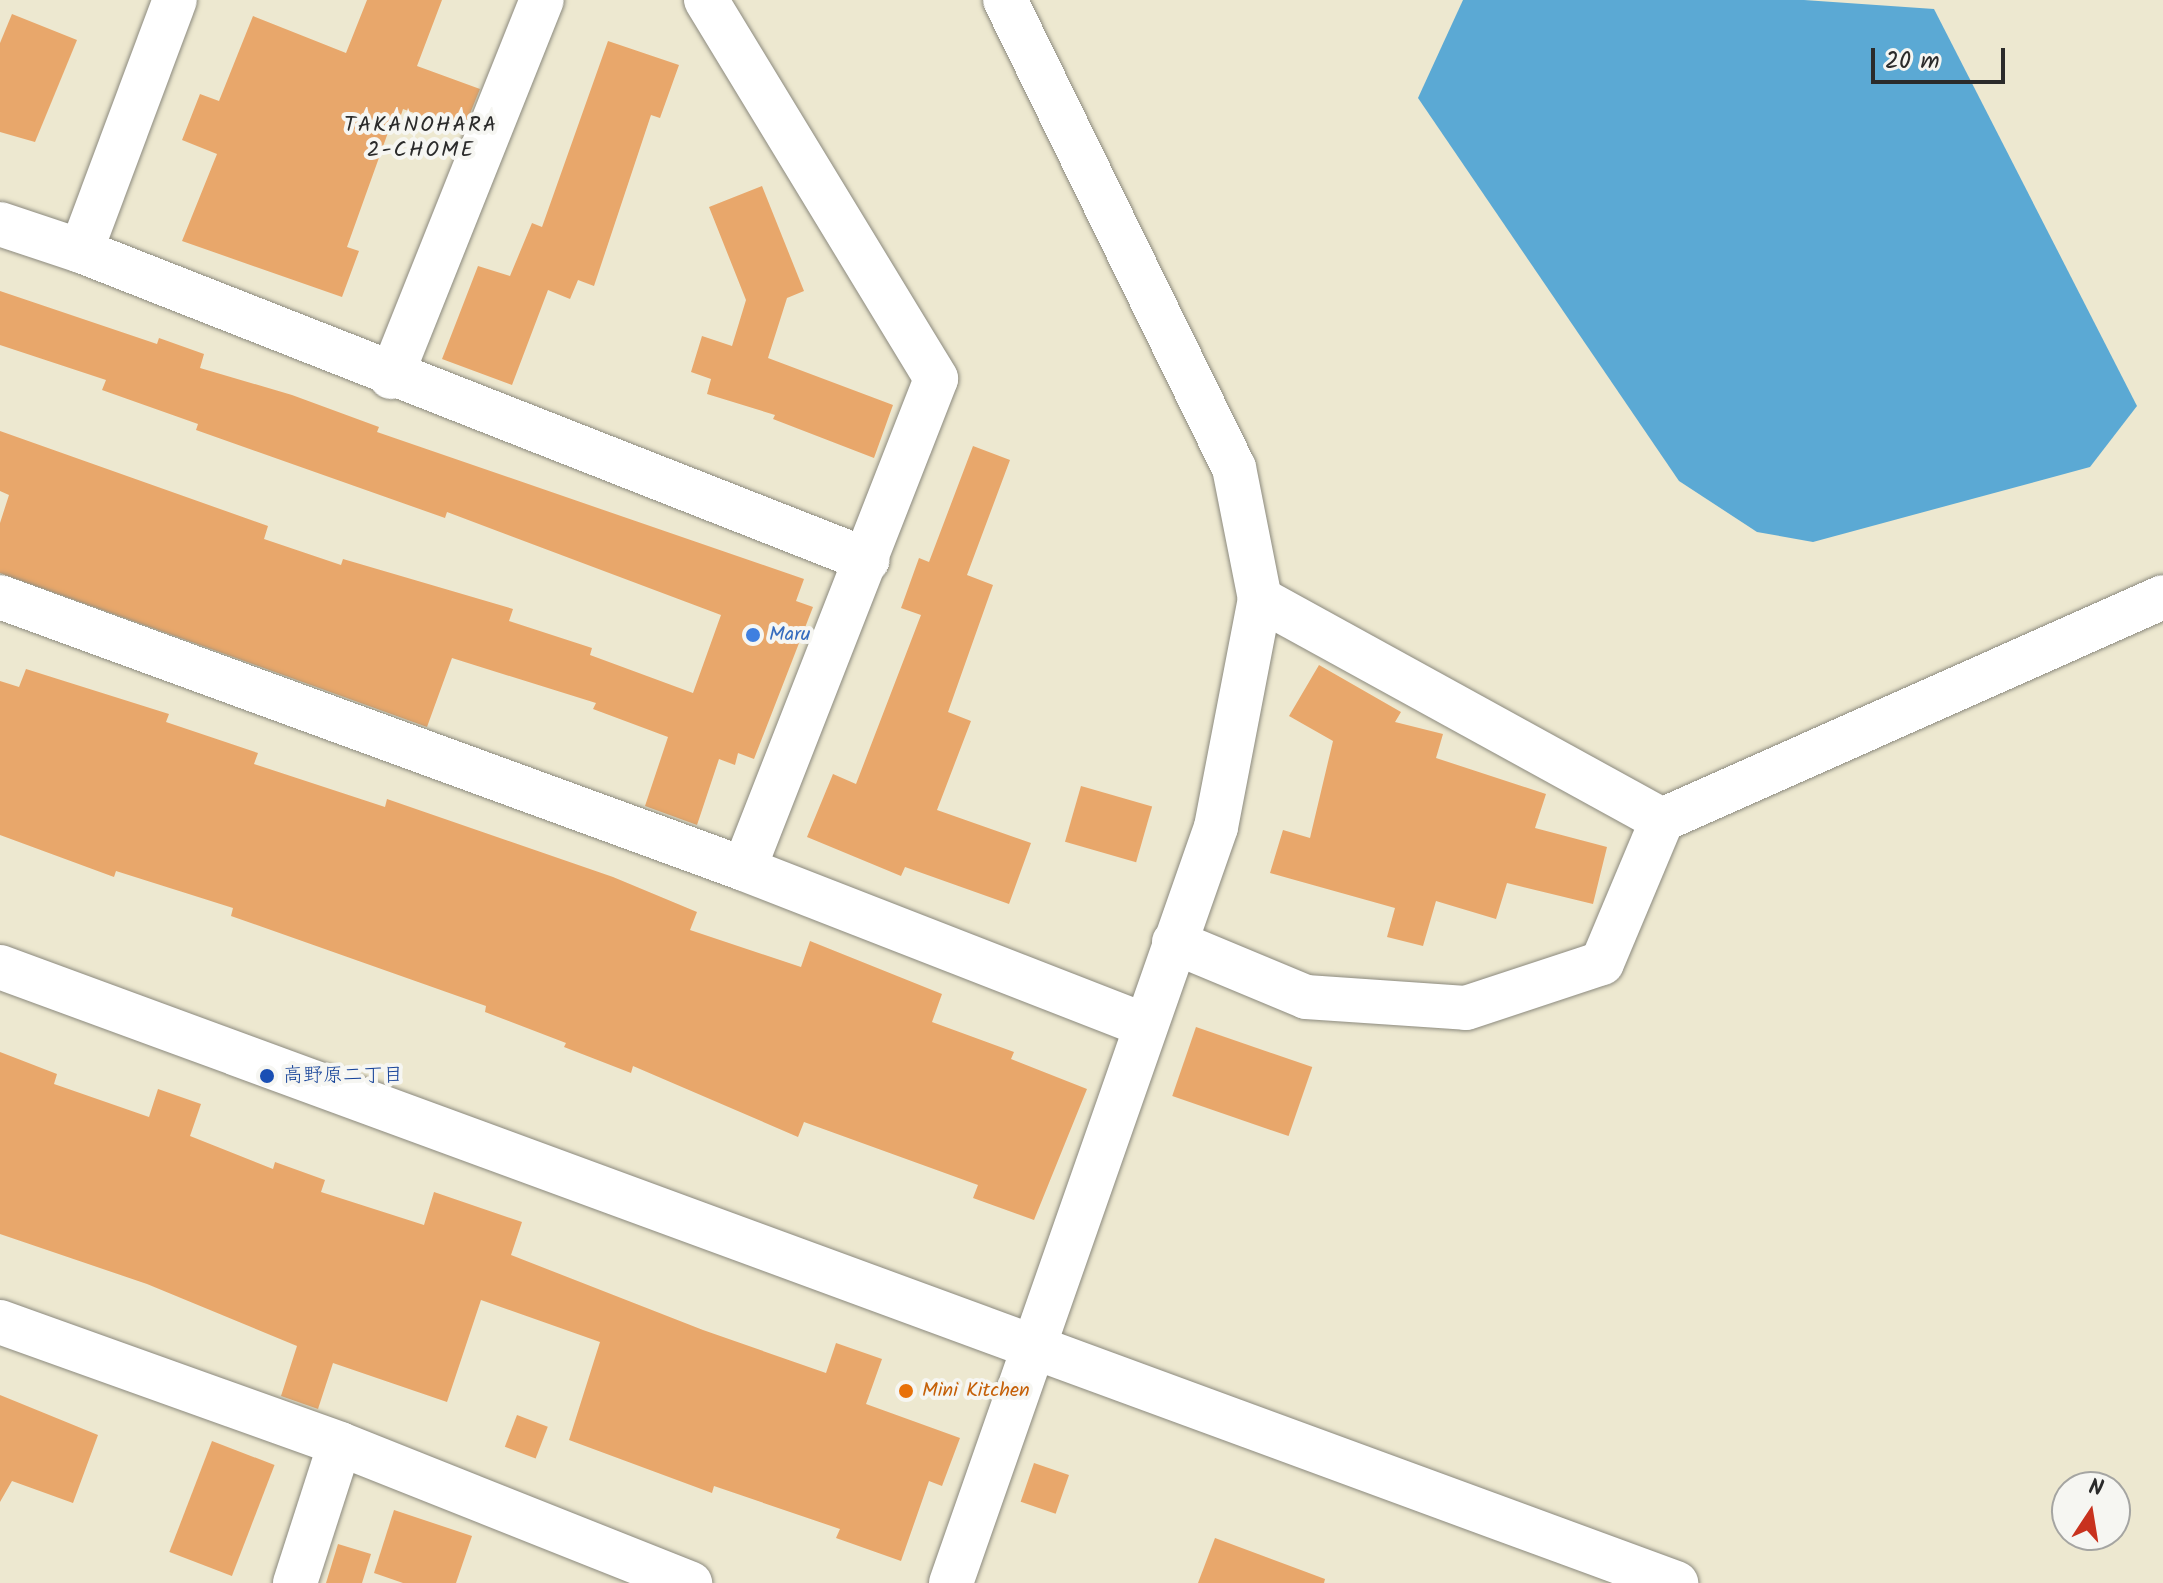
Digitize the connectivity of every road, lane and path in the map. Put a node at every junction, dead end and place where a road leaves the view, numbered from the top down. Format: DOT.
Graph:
graph roads {
  1 [pos="175,0"];
  2 [pos="542,0"];
  3 [pos="706,0"];
  4 [pos="1005,0"];
  5 [pos="0,224"];
  6 [pos="81,251"];
  7 [pos="391,377"];
  8 [pos="867,560"];
  9 [pos="0,597"];
  10 [pos="2163,597"];
  11 [pos="1260,599"];
  12 [pos="1662,820"];
  13 [pos="744,869"];
  14 [pos="1174,942"];
  15 [pos="0,967"];
  16 [pos="1144,1025"];
  17 [pos="0,1322"];
  18 [pos="1033,1346"];
  19 [pos="340,1444"];
  20 [pos="295,1583"];
  21 [pos="690,1583"];
  22 [pos="951,1583"];
  23 [pos="1676,1583"];
  1 -- 6 [label="street"];
  2 -- 7 [label="street"];
  3 -- 8 [label="street"];
  4 -- 11 [label="street"];
  5 -- 6 [label="street"];
  6 -- 7 [label="street"];
  7 -- 8 [label="street"];
  8 -- 13 [label="street"];
  9 -- 13 [label="street"];
  10 -- 12 [label="street"];
  11 -- 12 [label="street"];
  11 -- 14 [label="street"];
  12 -- 14 [label="street"];
  13 -- 16 [label="street"];
  14 -- 16 [label="street"];
  15 -- 18 [label="street"];
  16 -- 18 [label="street"];
  17 -- 19 [label="street"];
  18 -- 22 [label="street"];
  18 -- 23 [label="street"];
  19 -- 20 [label="street"];
  19 -- 21 [label="street"];
}
